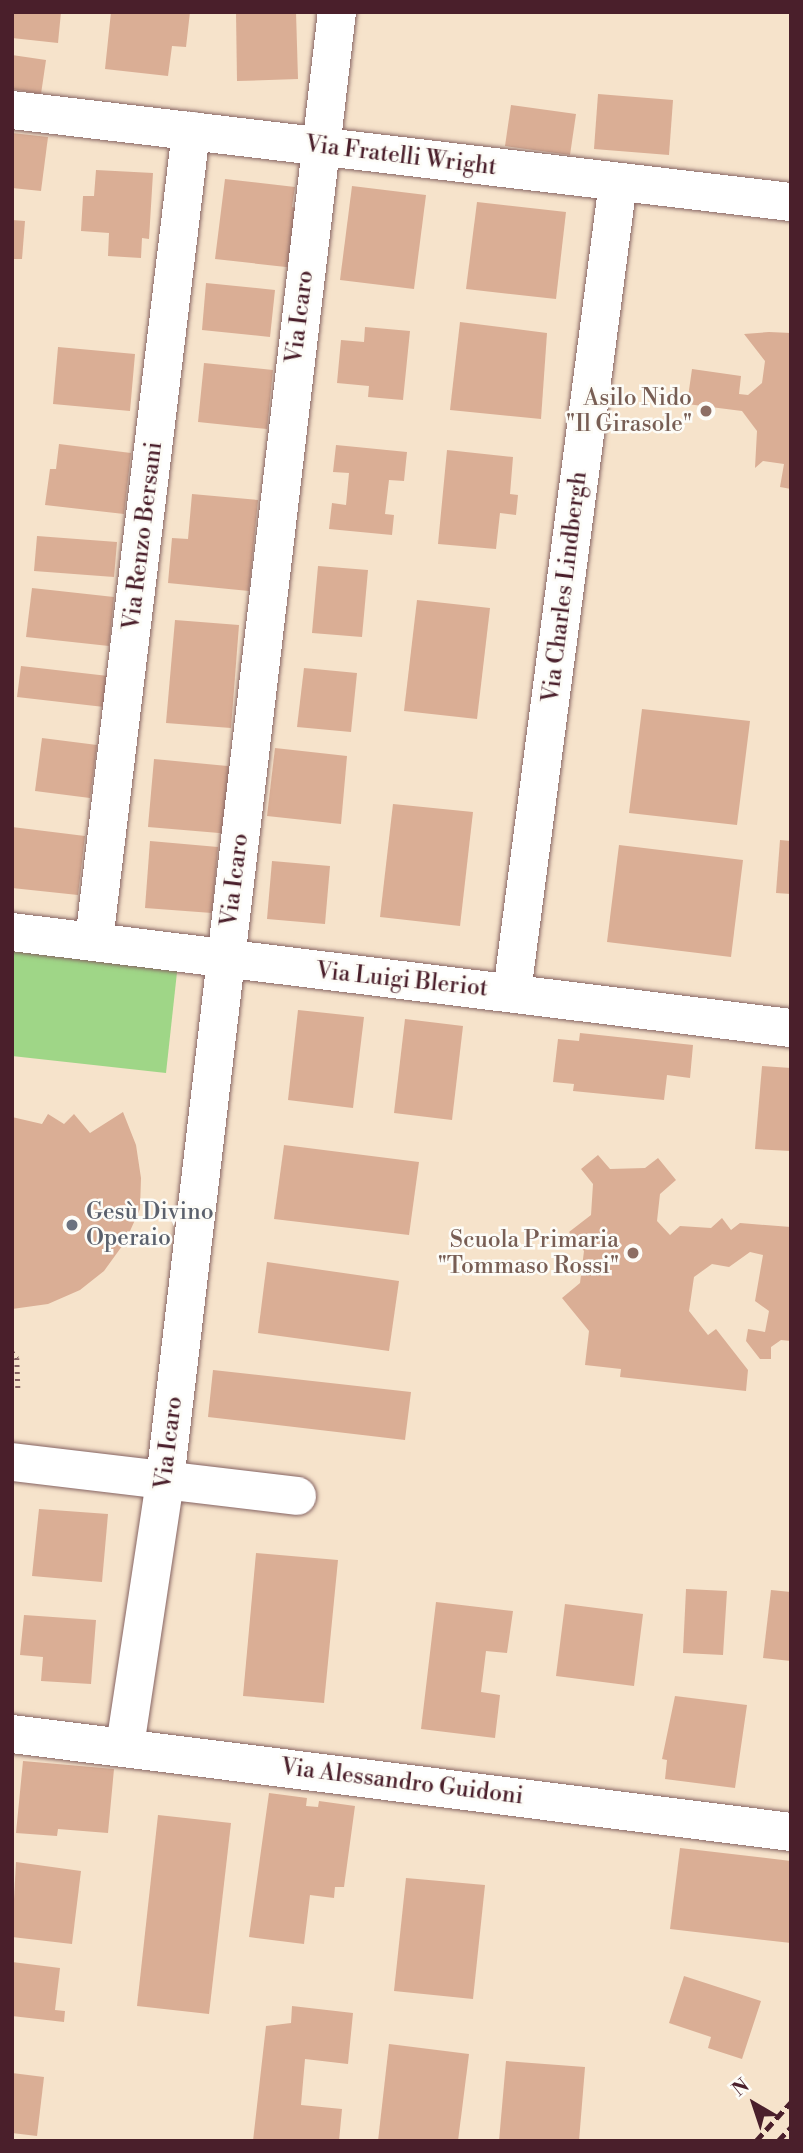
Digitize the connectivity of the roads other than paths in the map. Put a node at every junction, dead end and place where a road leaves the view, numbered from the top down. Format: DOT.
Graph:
graph roads {
  1 [pos="337,12"];
  2 [pos="12,110"];
  3 [pos="191,131"];
  4 [pos="320,146"];
  5 [pos="618,182"];
  6 [pos="791,202"];
  7 [pos="12,932"];
  8 [pos="94,942"];
  9 [pos="226,961"];
  10 [pos="512,992"];
  11 [pos="791,1028"];
  12 [pos="12,1462"];
  13 [pos="165,1480"];
  14 [pos="297,1496"];
  15 [pos="12,1734"];
  16 [pos="125,1746"];
  17 [pos="791,1832"];
  1 -- 4 [label="street, Via Icaro"];
  2 -- 3 [label="street, Via Fratelli Wright"];
  3 -- 4 [label="street, Via Fratelli Wright"];
  3 -- 8 [label="street, Via Renzo Bersani"];
  4 -- 5 [label="street, Via Fratelli Wright"];
  4 -- 9 [label="street, Via Icaro"];
  5 -- 6 [label="street, Via Fratelli Wright"];
  5 -- 10 [label="street, Via Charles Lindbergh"];
  7 -- 8 [label="street, Via Luigi Bleriot"];
  8 -- 9 [label="street, Via Luigi Bleriot"];
  9 -- 10 [label="street, Via Luigi Bleriot"];
  9 -- 13 [label="street, Via Icaro"];
  10 -- 11 [label="street, Via Luigi Bleriot"];
  12 -- 13 [label="street"];
  13 -- 14 [label="street"];
  13 -- 16 [label="street, Via Icaro"];
  15 -- 16 [label="street, Via Alessandro Guidoni"];
  16 -- 17 [label="street, Via Alessandro Guidoni"];
}
